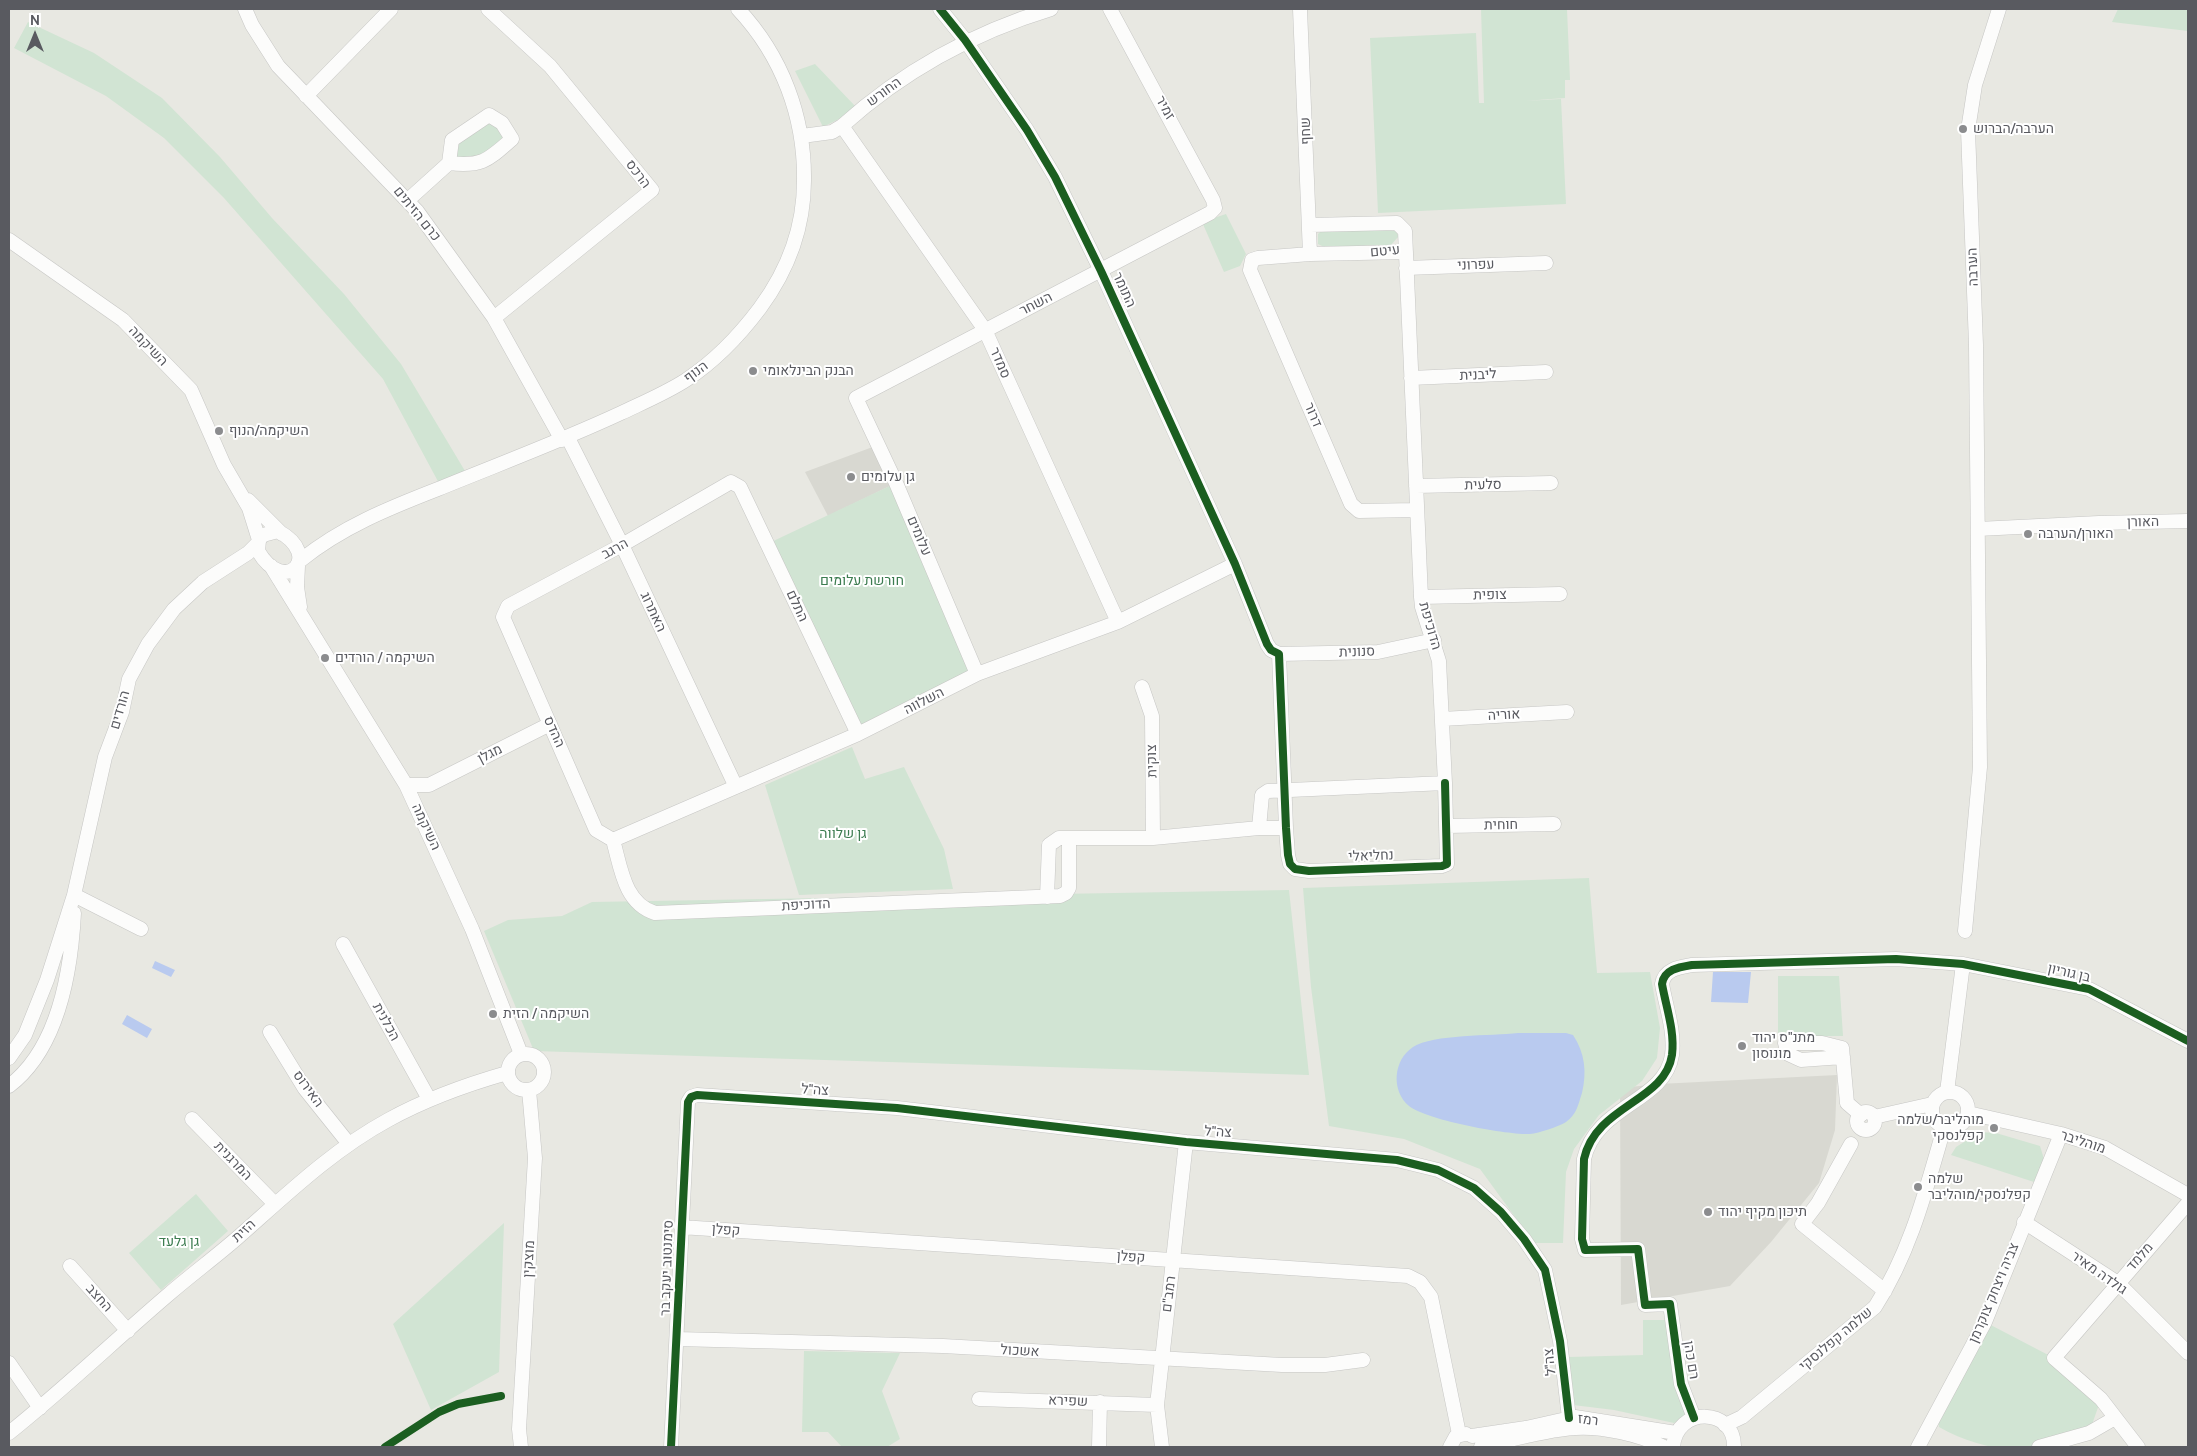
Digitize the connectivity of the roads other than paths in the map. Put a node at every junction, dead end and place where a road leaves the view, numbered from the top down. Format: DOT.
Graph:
graph roads {
  1 [pos="245,9"];
  2 [pos="488,9"];
  3 [pos="738,9"];
  4 [pos="940,9"];
  5 [pos="1051,9"];
  6 [pos="1110,9"];
  7 [pos="1300,9"];
  8 [pos="1999,9"];
  9 [pos="385,11"];
  10 [pos="965,40"];
  11 [pos="306,96"];
  12 [pos="842,126"];
  13 [pos="802,136"];
  14 [pos="449,163"];
  15 [pos="408,200"];
  16 [pos="1214,208"];
  17 [pos="1310,226"];
  18 [pos="9,240"];
  19 [pos="1406,252"];
  20 [pos="1310,254"];
  21 [pos="1250,263"];
  22 [pos="1546,263"];
  23 [pos="1406,268"];
  24 [pos="1101,271"];
  25 [pos="494,318"];
  26 [pos="985,330"];
  27 [pos="1546,372"];
  28 [pos="1411,378"];
  29 [pos="856,398"];
  30 [pos="565,439"];
  31 [pos="731,482"];
  32 [pos="1551,483"];
  33 [pos="1416,486"];
  34 [pos="240,493"];
  35 [pos="1416,510"];
  36 [pos="2188,521"];
  37 [pos="1978,529"];
  38 [pos="282,534"];
  39 [pos="259,541"];
  40 [pos="622,545"];
  41 [pos="296,546"];
  42 [pos="317,547"];
  43 [pos="233,563"];
  44 [pos="299,563"];
  45 [pos="268,564"];
  46 [pos="1236,564"];
  47 [pos="1560,594"];
  48 [pos="1421,596"];
  49 [pos="302,615"];
  50 [pos="502,617"];
  51 [pos="1118,622"];
  52 [pos="1434,640"];
  53 [pos="1279,654"];
  54 [pos="977,674"];
  55 [pos="1142,686"];
  56 [pos="1567,712"];
  57 [pos="1442,719"];
  58 [pos="550,724"];
  59 [pos="858,734"];
  60 [pos="1445,783"];
  61 [pos="406,785"];
  62 [pos="429,785"];
  63 [pos="736,787"];
  64 [pos="1285,791"];
  65 [pos="419,812"];
  66 [pos="1554,824"];
  67 [pos="1447,826"];
  68 [pos="1259,828"];
  69 [pos="1286,828"];
  70 [pos="1069,838"];
  71 [pos="1153,838"];
  72 [pos="613,840"];
  73 [pos="1448,864"];
  74 [pos="74,895"];
  75 [pos="1047,897"];
  76 [pos="141,929"];
  77 [pos="1965,931"];
  78 [pos="343,944"];
  79 [pos="1963,964"];
  80 [pos="270,1032"];
  81 [pos="2188,1041"];
  82 [pos="1842,1052"];
  83 [pos="521,1054"];
  84 [pos="10,1056"];
  85 [pos="28,1066"];
  86 [pos="507,1073"];
  87 [pos="9,1086"];
  88 [pos="529,1090"];
  89 [pos="1946,1092"];
  90 [pos="697,1095"];
  91 [pos="429,1099"];
  92 [pos="1932,1108"];
  93 [pos="1968,1113"];
  94 [pos="192,1119"];
  95 [pos="1944,1128"];
  96 [pos="2061,1134"];
  97 [pos="1186,1142"];
  98 [pos="349,1144"];
  99 [pos="1851,1144"];
  100 [pos="2188,1195"];
  101 [pos="2188,1202"];
  102 [pos="274,1203"];
  103 [pos="2024,1222"];
  104 [pos="681,1227"];
  105 [pos="1173,1260"];
  106 [pos="70,1266"];
  107 [pos="2118,1283"];
  108 [pos="1885,1291"];
  109 [pos="1670,1304"];
  110 [pos="128,1330"];
  111 [pos="677,1339"];
  112 [pos="2188,1353"];
  113 [pos="1161,1360"];
  114 [pos="1363,1360"];
  115 [pos="9,1363"];
  116 [pos="979,1399"];
  117 [pos="1100,1402"];
  118 [pos="1157,1406"];
  119 [pos="40,1408"];
  120 [pos="1569,1418"];
  121 [pos="1694,1418"];
  122 [pos="2115,1418"];
  123 [pos="519,1429"];
  124 [pos="9,1433"];
  125 [pos="1730,1436"];
  126 [pos="1675,1440"];
  127 [pos="1462,1443"];
  128 [pos="521,1447"];
  129 [pos="530,1447"];
  130 [pos="671,1447"];
  131 [pos="1099,1447"];
  132 [pos="1162,1447"];
  133 [pos="1664,1447"];
  134 [pos="1918,1447"];
  135 [pos="2045,1447"];
  136 [pos="2138,1447"];
  1 -- 11 [label="street, כרם הזיתים"];
  2 -- 25 [label="street, הרכס"];
  3 -- 13 [label="street, הנוף"];
  4 -- 10 [label="street, התומר"];
  5 -- 10 [label="street, החורש"];
  6 -- 16 [label="street, זמיר"];
  7 -- 17 [label="street, שחף"];
  8 -- 37 [label="street, הערבה"];
  9 -- 11 [label="street"];
  10 -- 12 [label="street, החורש"];
  10 -- 24 [label="street, התומר"];
  11 -- 15 [label="street, כרם הזיתים"];
  12 -- 13 [label="street, החורש"];
  12 -- 26 [label="street, סמדר"];
  13 -- 30 [label="street, הנוף"];
  14 -- 14 [label="street"];
  14 -- 15 [label="street"];
  15 -- 25 [label="street, כרם הזיתים"];
  16 -- 24 [label="street, השחר"];
  17 -- 19 [label="street, עיטם"];
  17 -- 20 [label="street, שחף"];
  18 -- 34 [label="street, השיקמה"];
  19 -- 20 [label="street, עיטם"];
  19 -- 23 [label="street, הדוכיפת"];
  20 -- 21 [label="street, עיטם"];
  21 -- 35 [label="street, דרור"];
  22 -- 23 [label="street, עפרוני"];
  23 -- 28 [label="street, הדוכיפת"];
  24 -- 26 [label="street, השחר"];
  24 -- 46 [label="street, התומר"];
  25 -- 30 [label="street, כרם הזיתים"];
  26 -- 29 [label="street, השחר"];
  26 -- 51 [label="street, סמדר"];
  27 -- 28 [label="street, ליבנית"];
  28 -- 33 [label="street, הדוכיפת"];
  29 -- 54 [label="street, עלומים"];
  30 -- 40 [label="street, האתרוג"];
  30 -- 42 [label="street, הנוף"];
  31 -- 40 [label="street, הרגב"];
  31 -- 59 [label="street, התלם"];
  32 -- 33 [label="street, סלעית"];
  33 -- 35 [label="street, הדוכיפת"];
  34 -- 38 [label="street"];
  34 -- 39 [label="street"];
  35 -- 48 [label="street, הדוכיפת"];
  36 -- 37 [label="street, האורן"];
  37 -- 77 [label="street, הערבה"];
  38 -- 39 [label="street"];
  38 -- 41 [label="street"];
  39 -- 43 [label="street, הורדים"];
  39 -- 45 [label="street"];
  40 -- 50 [label="street, הרגב"];
  40 -- 63 [label="street, האתרוג"];
  41 -- 42 [label="street"];
  41 -- 44 [label="street"];
  42 -- 44 [label="street, הנוף"];
  43 -- 45 [label="street, הורדים"];
  43 -- 74 [label="street, הורדים"];
  44 -- 45 [label="street"];
  44 -- 49 [label="street"];
  45 -- 49 [label="street, השיקמה"];
  46 -- 51 [label="street, השלווה"];
  46 -- 53 [label="street, התומר"];
  47 -- 48 [label="street, צופית"];
  48 -- 52 [label="street, הדוכיפת"];
  49 -- 61 [label="street, השיקמה"];
  50 -- 58 [label="street, ההדס"];
  51 -- 54 [label="street, השלווה"];
  52 -- 53 [label="street, סנונית"];
  52 -- 57 [label="street, הדוכיפת"];
  53 -- 64 [label="street"];
  54 -- 59 [label="street, השלווה"];
  55 -- 71 [label="street, צוקית"];
  56 -- 57 [label="street, אוריה"];
  57 -- 60 [label="street, הדוכיפת"];
  58 -- 62 [label="street, מגלן"];
  58 -- 72 [label="street, ההדס"];
  59 -- 63 [label="street, השלווה"];
  60 -- 64 [label="street"];
  60 -- 67 [label="street, הדוכיפת"];
  61 -- 62 [label="street, מגלן"];
  61 -- 65 [label="street, השיקמה"];
  62 -- 65 [label="street"];
  63 -- 72 [label="street, השלווה"];
  64 -- 68 [label="street"];
  64 -- 69 [label="street"];
  65 -- 83 [label="street, השיקמה"];
  66 -- 67 [label="street, חוחית"];
  67 -- 73 [label="street, הדוכיפת"];
  68 -- 69 [label="street"];
  68 -- 71 [label="street"];
  69 -- 73 [label="street, נחליאלי"];
  70 -- 71 [label="street"];
  70 -- 75 [label="street"];
  70 -- 75 [label="street, הדוכיפת"];
  72 -- 75 [label="street, הדוכיפת"];
  74 -- 76 [label="street"];
  74 -- 84 [label="street, הורדים"];
  74 -- 85 [label="street, הורדים"];
  78 -- 91 [label="street, הכלנית"];
  79 -- 81 [label="street, בן גוריון"];
  79 -- 89 [label="street"];
  79 -- 109 [label="street, בן גוריון"];
  80 -- 98 [label="street, האירוס"];
  82 -- 92 [label="street"];
  83 -- 86 [label="street"];
  83 -- 88 [label="street"];
  84 -- 85 [label="street"];
  85 -- 87 [label="street, הורדים"];
  86 -- 88 [label="street"];
  86 -- 91 [label="street, הזית"];
  88 -- 123 [label="street, מוצקין"];
  89 -- 92 [label="street"];
  89 -- 93 [label="street"];
  90 -- 97 [label="street, צה\"ל"];
  90 -- 104 [label="street, סימנטוב יעקב בר"];
  91 -- 98 [label="street, הזית"];
  92 -- 95 [label="street"];
  93 -- 95 [label="street"];
  93 -- 96 [label="street, מוהליבר"];
  94 -- 102 [label="street, המרגנית"];
  95 -- 108 [label="street, שלמה קפלנסקי"];
  96 -- 100 [label="street, מוהליבר"];
  96 -- 103 [label="street, צביה ויצחק צוקרמן"];
  97 -- 105 [label="street, רמב\"ם"];
  97 -- 120 [label="street, צה\"ל"];
  98 -- 102 [label="street, הזית"];
  99 -- 108 [label="street"];
  101 -- 107 [label="street, מלמד"];
  102 -- 110 [label="street, הזית"];
  103 -- 107 [label="street, גולדה מאיר"];
  103 -- 134 [label="street, צביה ויצחק צוקרמן"];
  104 -- 105 [label="street, קפלן"];
  104 -- 111 [label="street, סימנטוב יעקב בר"];
  105 -- 113 [label="street, רמב\"ם"];
  105 -- 127 [label="street, קפלן"];
  106 -- 110 [label="street, החצב"];
  107 -- 112 [label="street, גולדה מאיר"];
  107 -- 122 [label="street, מלמד"];
  108 -- 125 [label="street, שלמה קפלנסקי"];
  109 -- 121 [label="street, רם כהן"];
  110 -- 119 [label="street, הזית"];
  111 -- 113 [label="street, אשכול"];
  111 -- 130 [label="street, סימנטוב יעקב בר"];
  113 -- 114 [label="street, אשכול"];
  113 -- 118 [label="street, רמב\"ם"];
  115 -- 119 [label="street"];
  116 -- 117 [label="street, שפירא"];
  117 -- 118 [label="street, שפירא"];
  117 -- 131 [label="street"];
  118 -- 132 [label="street, רמב\"ם"];
  119 -- 124 [label="street, הזית"];
  120 -- 126 [label="street, רמז"];
  120 -- 127 [label="street, רמז"];
  121 -- 125 [label="street"];
  121 -- 126 [label="street"];
  122 -- 135 [label="street"];
  122 -- 136 [label="street"];
  123 -- 128 [label="street"];
  123 -- 129 [label="street"];
  127 -- 133 [label="street, רמז"];
}
